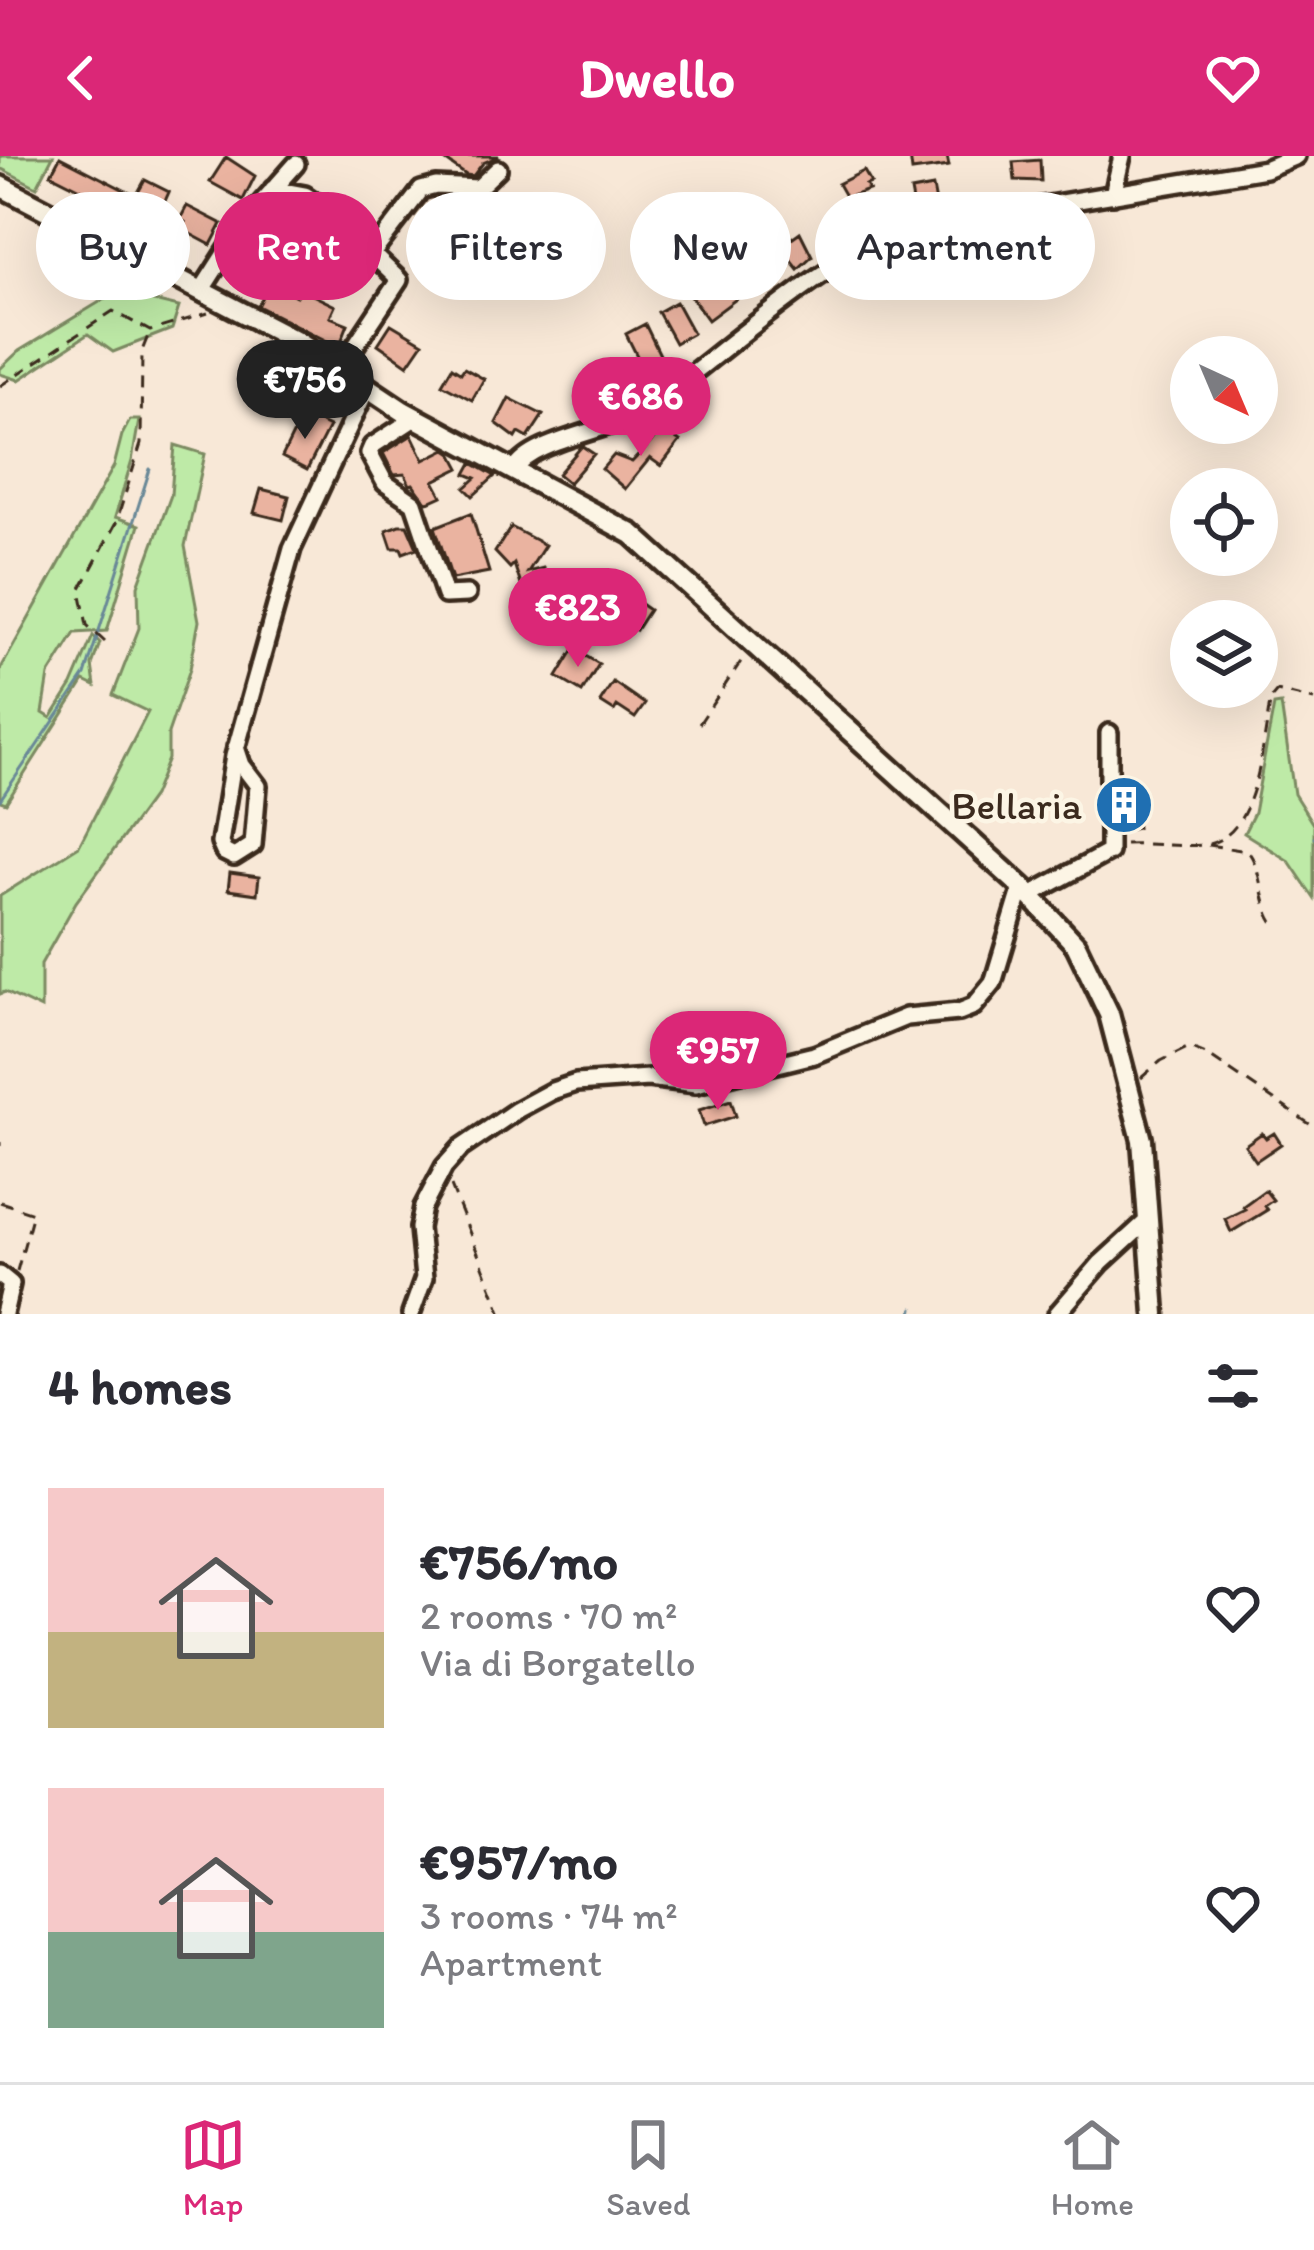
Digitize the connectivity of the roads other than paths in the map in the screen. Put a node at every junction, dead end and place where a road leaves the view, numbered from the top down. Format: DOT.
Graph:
graph roads {
  1 [pos="1122,156"];
  2 [pos="1296,156"];
  3 [pos="296,164"];
  4 [pos="499,169"];
  5 [pos="0,186"];
  6 [pos="273,188"];
  7 [pos="291,192"];
  8 [pos="1113,195"];
  9 [pos="201,291"];
  10 [pos="341,367"];
  11 [pos="368,386"];
  12 [pos="415,418"];
  13 [pos="515,470"];
  14 [pos="466,594"];
  15 [pos="1109,734"];
  16 [pos="236,747"];
  17 [pos="1026,891"];
  18 [pos="1148,1220"];
  19 [pos="6,1279"];
  20 [pos="4,1314"];
  21 [pos="410,1314"];
  22 [pos="1058,1314"];
  23 [pos="1155,1314"];
  1 -- 8 [label="street"];
  2 -- 8 [label="street"];
  3 -- 6 [label="street"];
  4 -- 10 [label="street"];
  5 -- 9 [label="main road"];
  6 -- 7 [label="street"];
  6 -- 9 [label="street"];
  8 -- 13 [label="street"];
  9 -- 10 [label="main road"];
  10 -- 11 [label="main road"];
  11 -- 12 [label="main road"];
  11 -- 16 [label="street"];
  12 -- 13 [label="main road"];
  12 -- 14 [label="street"];
  13 -- 17 [label="main road"];
  15 -- 17 [label="street"];
  16 -- 16 [label="street"];
  17 -- 18 [label="main road"];
  17 -- 21 [label="street"];
  18 -- 22 [label="street"];
  18 -- 23 [label="main road"];
  19 -- 20 [label="street"];
}
